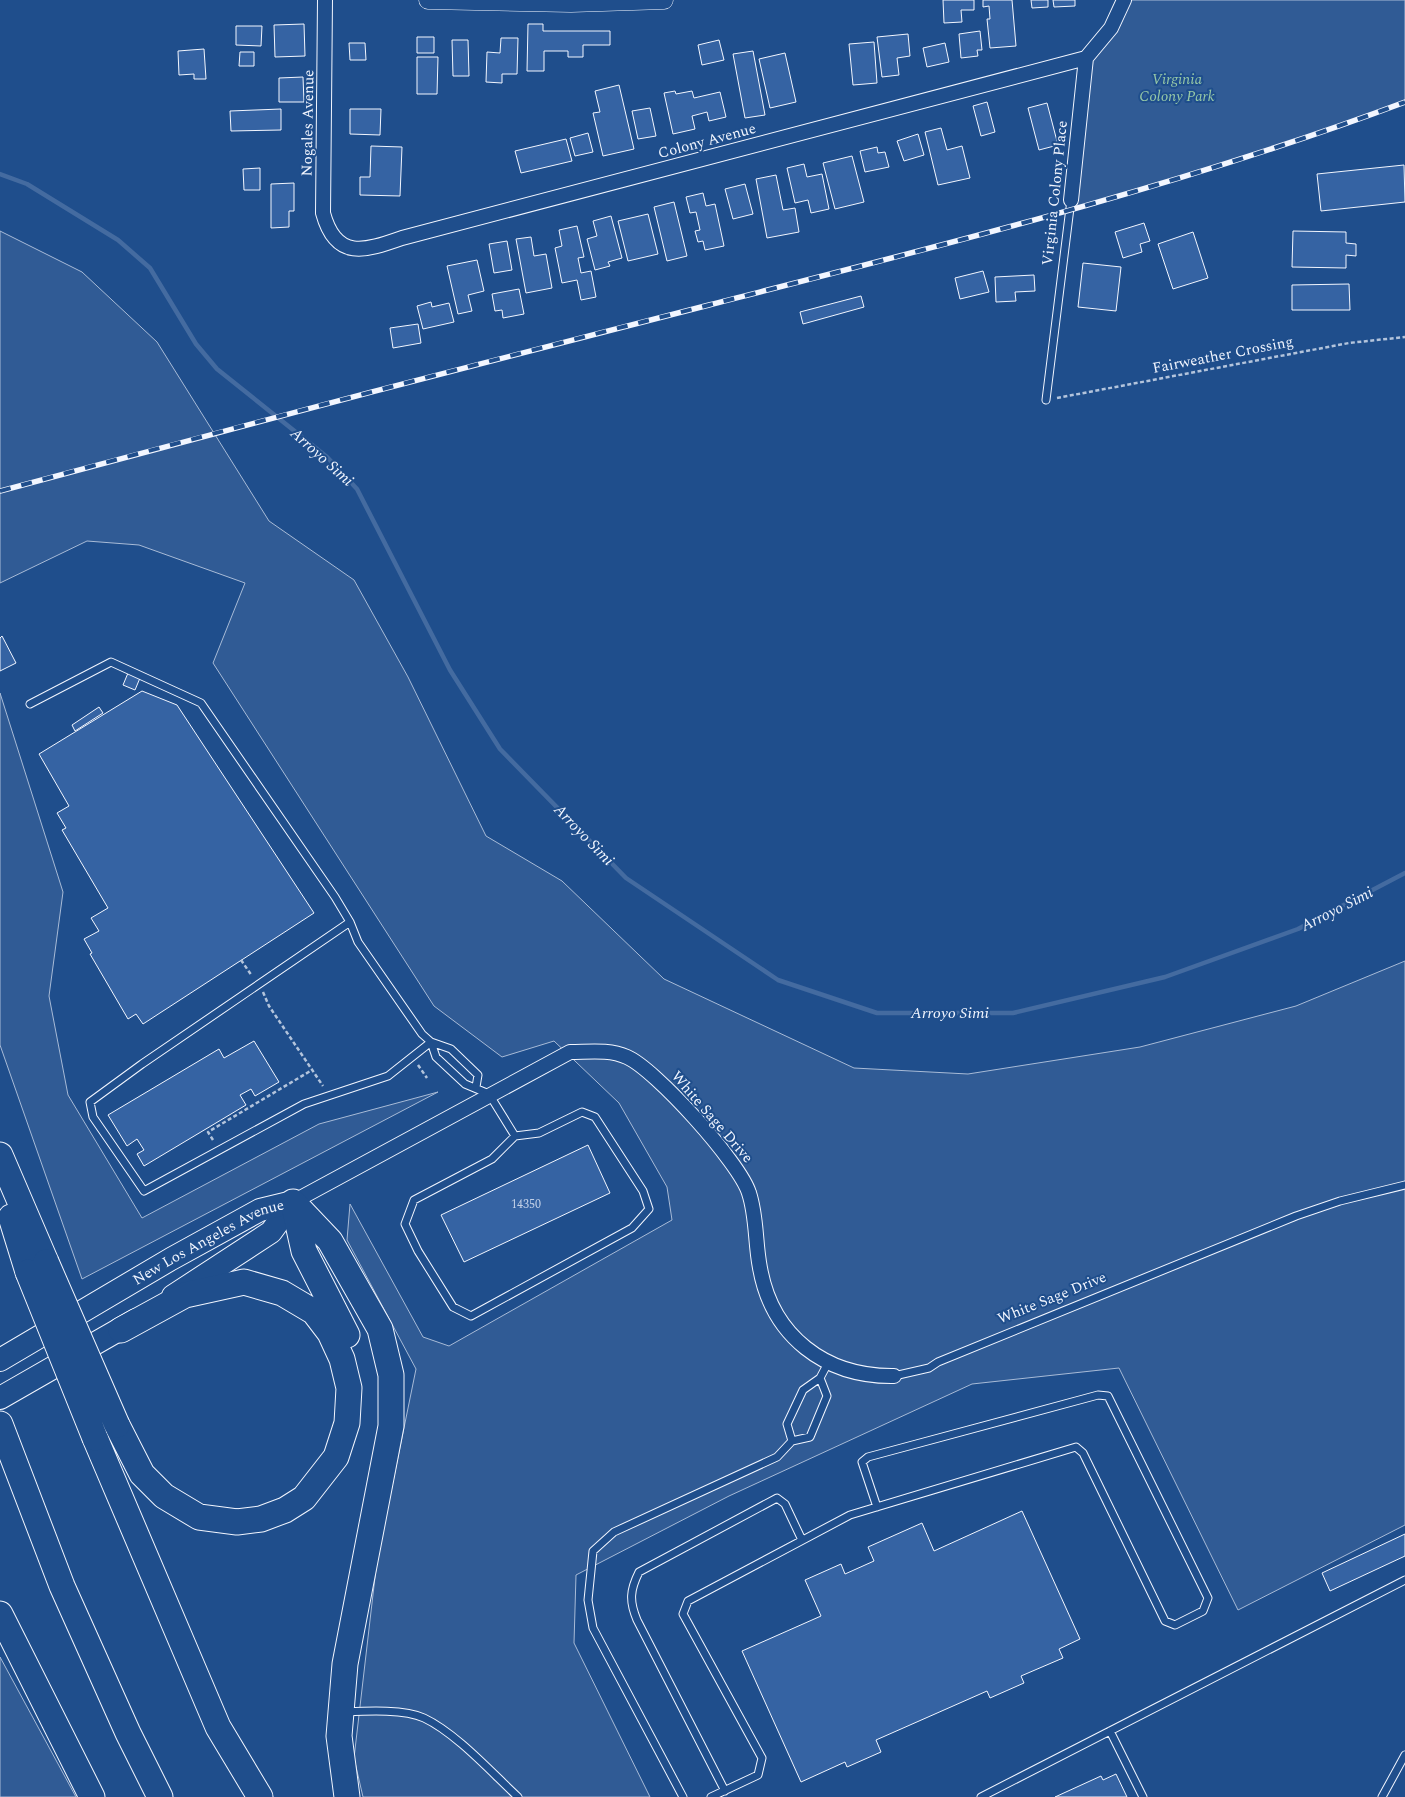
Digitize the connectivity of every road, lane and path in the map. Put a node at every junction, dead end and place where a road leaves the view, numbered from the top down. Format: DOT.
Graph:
graph roads {
  1 [pos="325,0"];
  2 [pos="428,0"];
  3 [pos="664,0"];
  4 [pos="1124,0"];
  5 [pos="1086,58"];
  6 [pos="1071,200"];
  7 [pos="338,242"];
  8 [pos="1405,337"];
  9 [pos="1046,400"];
  10 [pos="30,704"];
  11 [pos="350,922"];
  12 [pos="241,960"];
  13 [pos="259,985"];
  14 [pos="431,1042"];
  15 [pos="413,1058"];
  16 [pos="312,1070"];
  17 [pos="427,1078"];
  18 [pos="331,1083"];
  19 [pos="476,1087"];
  20 [pos="489,1094"];
  21 [pos="515,1136"];
  22 [pos="220,1150"];
  23 [pos="0,1155"];
  24 [pos="0,1180"];
  25 [pos="1405,1185"];
  26 [pos="292,1202"];
  27 [pos="37,1267"];
  28 [pos="121,1330"];
  29 [pos="0,1360"];
  30 [pos="828,1363"];
  31 [pos="894,1376"];
  32 [pos="820,1378"];
  33 [pos="349,1388"];
  34 [pos="0,1398"];
  35 [pos="0,1424"];
  36 [pos="792,1441"];
  37 [pos="877,1507"];
  38 [pos="802,1540"];
  39 [pos="1405,1580"];
  40 [pos="0,1606"];
  41 [pos="5,1622"];
  42 [pos="341,1712"];
  43 [pos="1110,1732"];
  44 [pos="1405,1755"];
  45 [pos="725,1791"];
  46 [pos="92,1797"];
  47 [pos="160,1797"];
  48 [pos="260,1797"];
  49 [pos="347,1797"];
  50 [pos="518,1797"];
  51 [pos="683,1797"];
  52 [pos="711,1797"];
  53 [pos="982,1797"];
  54 [pos="1144,1797"];
  55 [pos="1382,1797"];
  1 -- 7 [label="street, Nogales Avenue"];
  2 -- 3 [label="street"];
  4 -- 5 [label="street"];
  5 -- 6 [label="street, Virginia Colony Place"];
  5 -- 7 [label="street, Colony Avenue"];
  6 -- 9 [label="lane, Virginia Colony Place"];
  8 -- 9 [label="path, Fairweather Crossing"];
  10 -- 11 [label="lane"];
  11 -- 13 [label="lane"];
  11 -- 14 [label="lane"];
  12 -- 13 [label="path"];
  13 -- 16 [label="path"];
  13 -- 22 [label="lane"];
  14 -- 15 [label="lane"];
  14 -- 19 [label="lane"];
  14 -- 19 [label="lane"];
  15 -- 17 [label="path"];
  15 -- 22 [label="lane"];
  16 -- 18 [label="path"];
  16 -- 22 [label="path"];
  19 -- 20 [label="lane"];
  20 -- 21 [label="lane"];
  20 -- 26 [label="street, White Sage Drive"];
  20 -- 30 [label="street, White Sage Drive"];
  21 -- 21 [label="lane"];
  23 -- 27 [label="highway"];
  24 -- 27 [label="highway"];
  25 -- 31 [label="lane, White Sage Drive"];
  26 -- 28 [label="main road, New Los Angeles Avenue"];
  26 -- 29 [label="main road, New Los Angeles Avenue"];
  26 -- 33 [label="highway"];
  26 -- 42 [label="highway"];
  27 -- 33 [label="highway, bridge"];
  27 -- 48 [label="highway, bridge"];
  28 -- 33 [label="highway"];
  28 -- 34 [label="main road, New Los Angeles Avenue"];
  30 -- 31 [label="street, White Sage Drive"];
  30 -- 32 [label="lane"];
  32 -- 36 [label="lane"];
  32 -- 36 [label="lane"];
  35 -- 47 [label="highway"];
  36 -- 51 [label="lane"];
  37 -- 37 [label="lane"];
  37 -- 38 [label="lane"];
  38 -- 45 [label="lane"];
  38 -- 45 [label="lane"];
  39 -- 43 [label="lane"];
  40 -- 41 [label="highway"];
  41 -- 46 [label="highway"];
  42 -- 49 [label="highway"];
  42 -- 50 [label="lane"];
  43 -- 53 [label="lane"];
  43 -- 54 [label="lane"];
  44 -- 55 [label="lane"];
  45 -- 52 [label="lane"];
}
